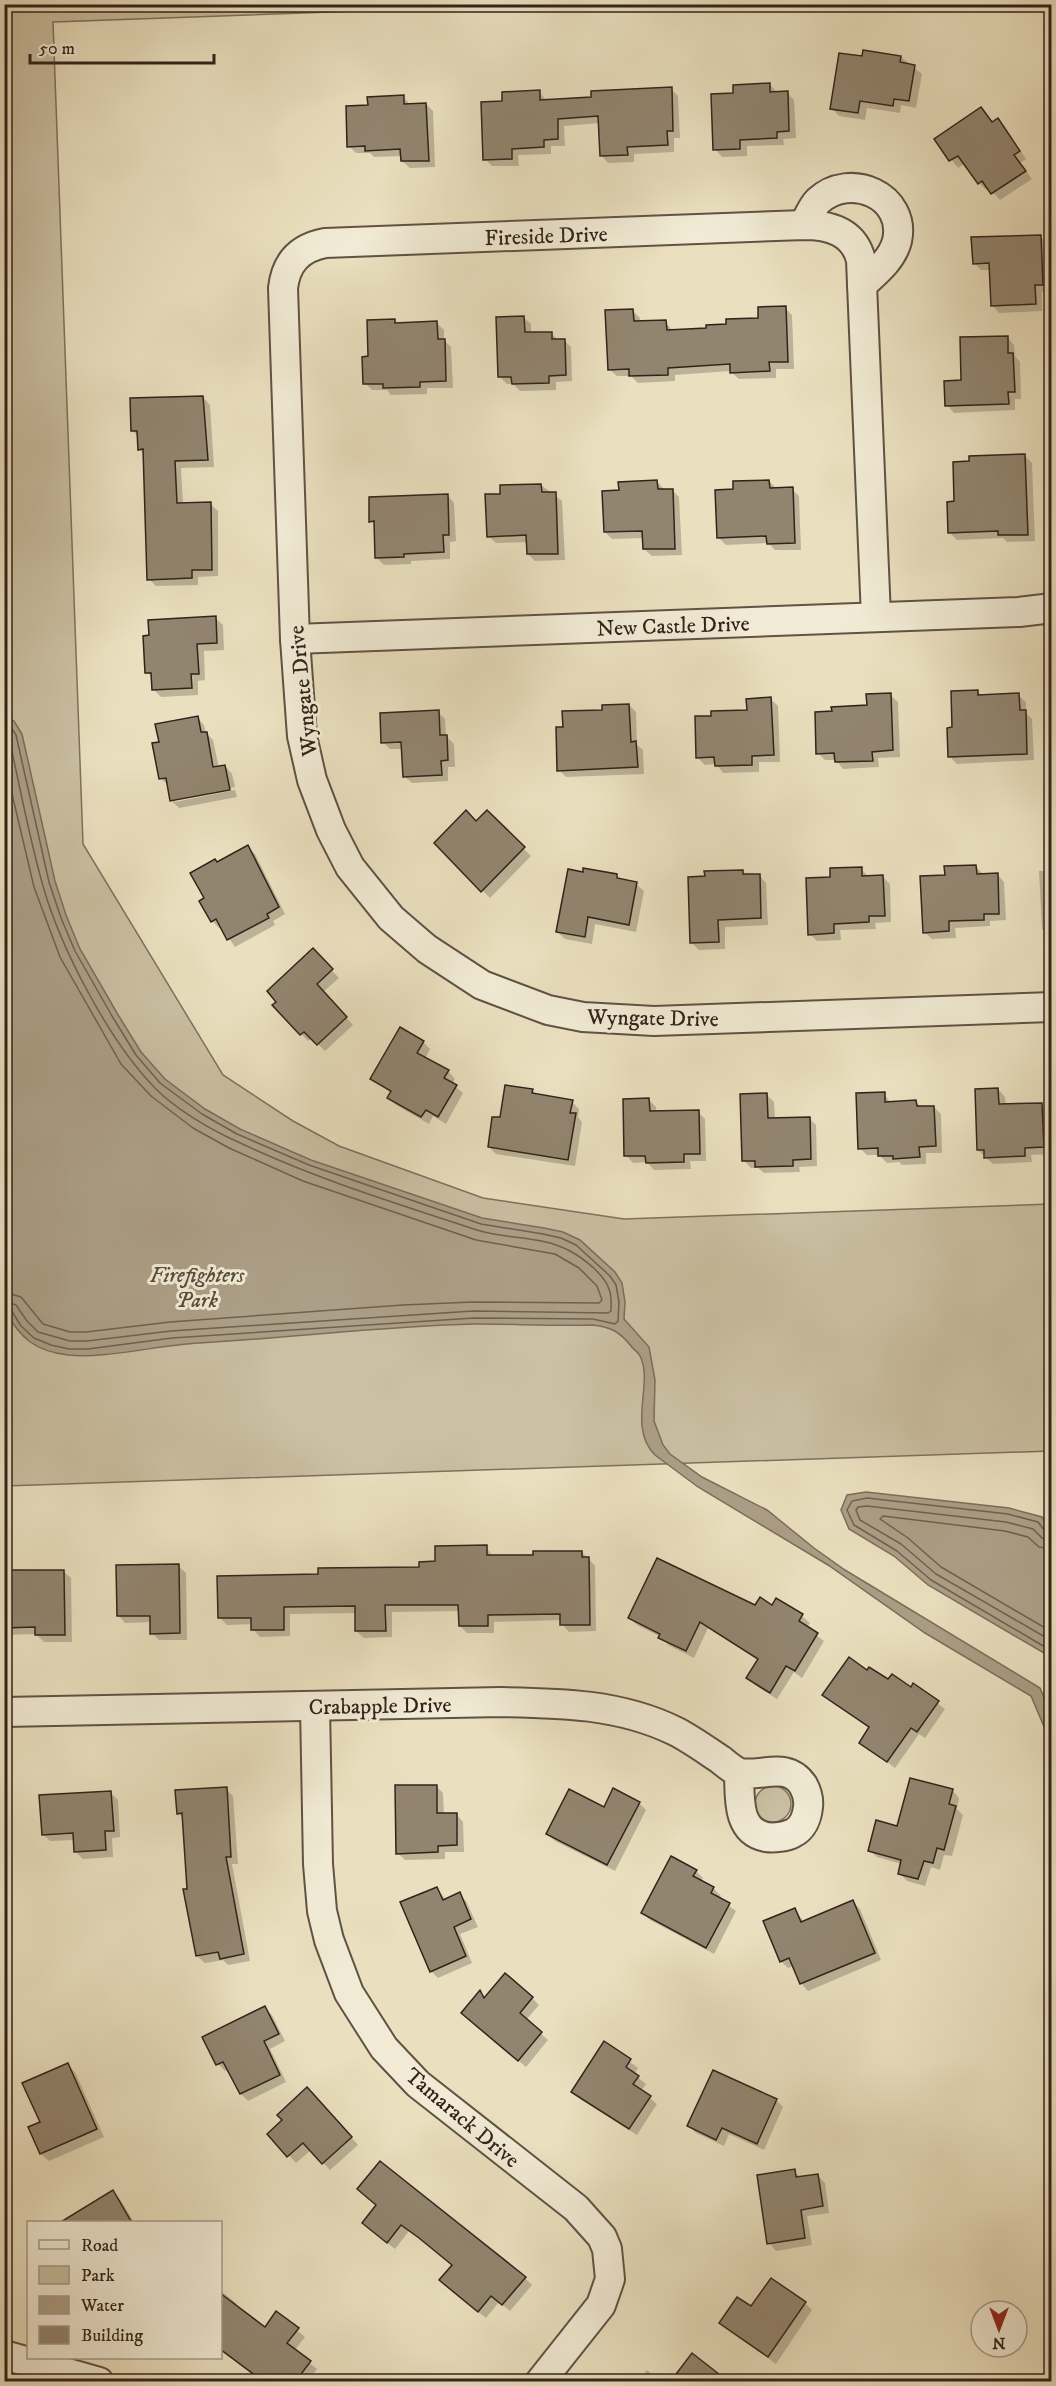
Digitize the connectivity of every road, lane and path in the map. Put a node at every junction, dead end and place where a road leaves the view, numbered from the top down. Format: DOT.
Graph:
graph roads {
  1 [pos="804,225"];
  2 [pos="293,259"];
  3 [pos="862,285"];
  4 [pos="1052,608"];
  5 [pos="876,617"];
  6 [pos="295,639"];
  7 [pos="1052,1007"];
  8 [pos="315,1707"];
  9 [pos="4,1712"];
  10 [pos="739,1773"];
  11 [pos="4,2355"];
  12 [pos="99,2382"];
  13 [pos="540,2382"];
  1 -- 2 [label="street, Fireside Drive"];
  1 -- 3 [label="street, Fireside Drive"];
  1 -- 3 [label="street"];
  2 -- 6 [label="street, Wyngate Drive"];
  3 -- 5 [label="street, Fireside Drive"];
  4 -- 5 [label="street, New Castle Drive"];
  5 -- 6 [label="street, New Castle Drive"];
  6 -- 7 [label="street, Wyngate Drive"];
  8 -- 9 [label="street, Crabapple Drive"];
  8 -- 10 [label="street, Crabapple Drive"];
  8 -- 13 [label="street, Tamarack Drive"];
  11 -- 12 [label="street"];
}
